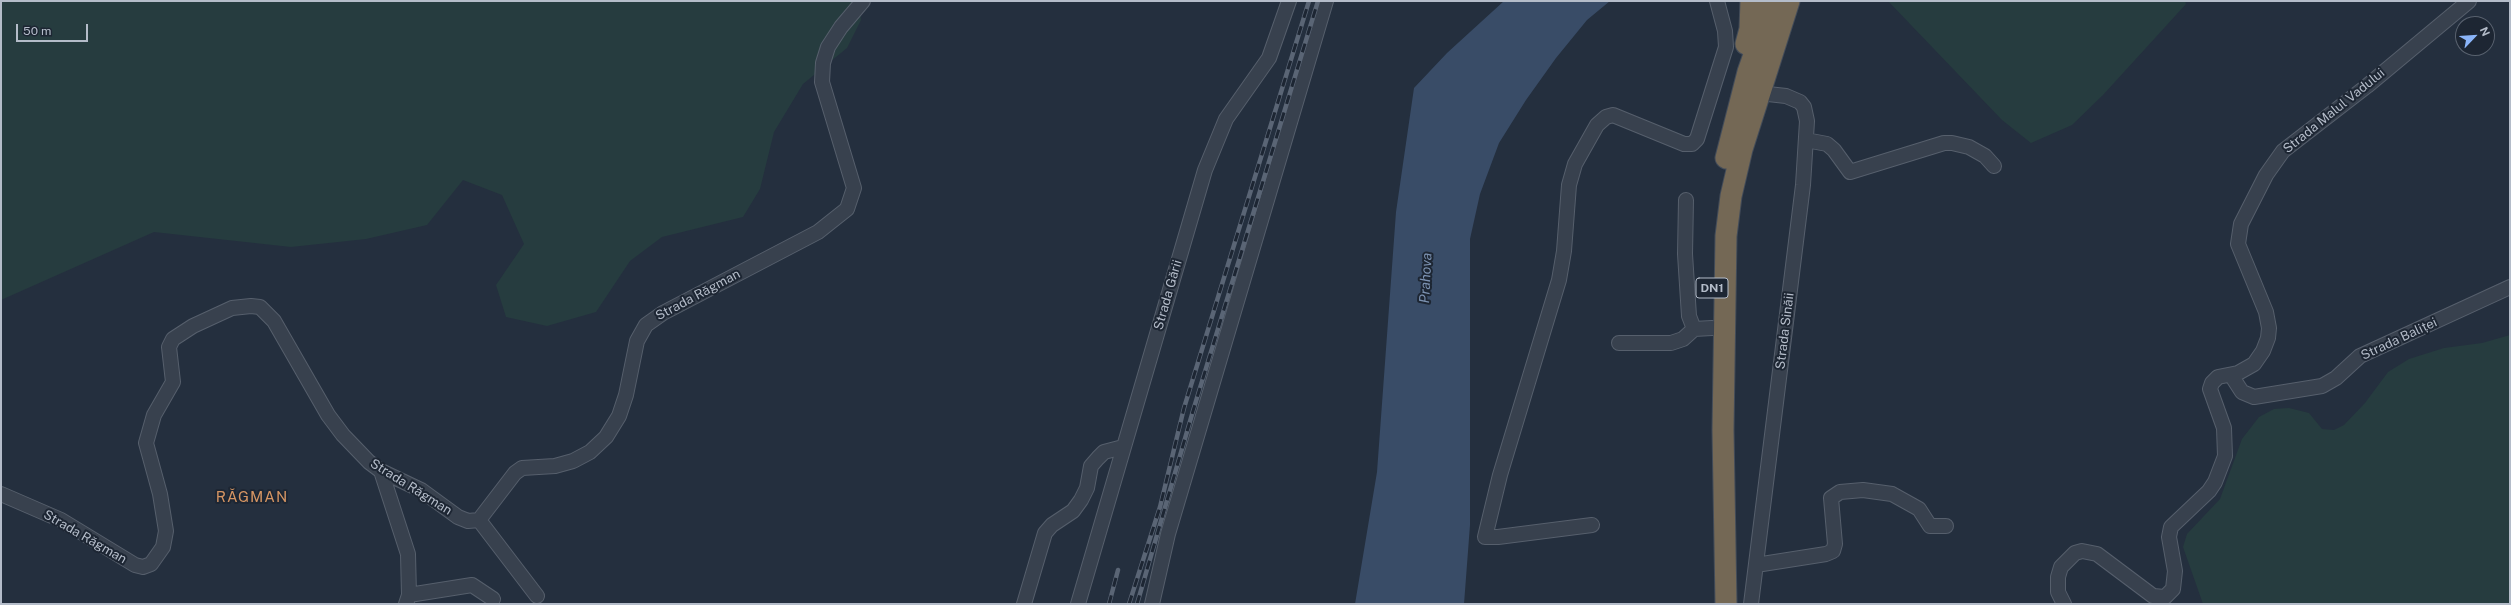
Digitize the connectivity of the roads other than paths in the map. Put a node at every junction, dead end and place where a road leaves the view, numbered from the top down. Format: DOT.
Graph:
graph roads {
  1 [pos="1289,1"];
  2 [pos="1326,1"];
  3 [pos="1717,1"];
  4 [pos="1751,1"];
  5 [pos="1773,1"];
  6 [pos="1789,1"];
  7 [pos="2468,1"];
  8 [pos="858,2"];
  9 [pos="1759,93"];
  10 [pos="1806,140"];
  11 [pos="1994,166"];
  12 [pos="1724,170"];
  13 [pos="1686,200"];
  14 [pos="2510,288"];
  15 [pos="1703,329"];
  16 [pos="1619,342"];
  17 [pos="2231,375"];
  18 [pos="1122,447"];
  19 [pos="381,471"];
  20 [pos="1,494"];
  21 [pos="479,520"];
  22 [pos="1592,525"];
  23 [pos="1946,526"];
  24 [pos="1756,565"];
  25 [pos="537,596"];
  26 [pos="493,599"];
  27 [pos="408,600"];
  28 [pos="1024,604"];
  29 [pos="1078,604"];
  30 [pos="1152,604"];
  31 [pos="1714,604"];
  32 [pos="1726,604"];
  33 [pos="1751,604"];
  34 [pos="2064,604"];
  1 -- 18 [label="street, Strada Gării"];
  2 -- 30 [label="street"];
  3 -- 22 [label="street"];
  4 -- 12 [label="highway"];
  5 -- 12 [label="highway, DN1"];
  6 -- 9 [label="highway, DN1"];
  7 -- 17 [label="street, Strada Malul Vadului"];
  8 -- 21 [label="street, Strada Răgman"];
  9 -- 10 [label="street, Strada Sinăii"];
  9 -- 32 [label="highway, DN1"];
  10 -- 11 [label="street"];
  10 -- 24 [label="street, Strada Sinăii"];
  12 -- 15 [label="highway, DN1"];
  13 -- 15 [label="street"];
  14 -- 17 [label="street, Strada Baliței"];
  15 -- 16 [label="street"];
  15 -- 31 [label="highway, DN1"];
  17 -- 34 [label="street, Strada Malul Vadului"];
  18 -- 28 [label="street"];
  18 -- 29 [label="street, Strada Gării"];
  19 -- 20 [label="street, Strada Răgman"];
  19 -- 21 [label="street, Strada Răgman"];
  19 -- 27 [label="street"];
  21 -- 25 [label="street"];
  23 -- 24 [label="street"];
  24 -- 33 [label="street, Strada Sinăii"];
  26 -- 27 [label="street"];
}
